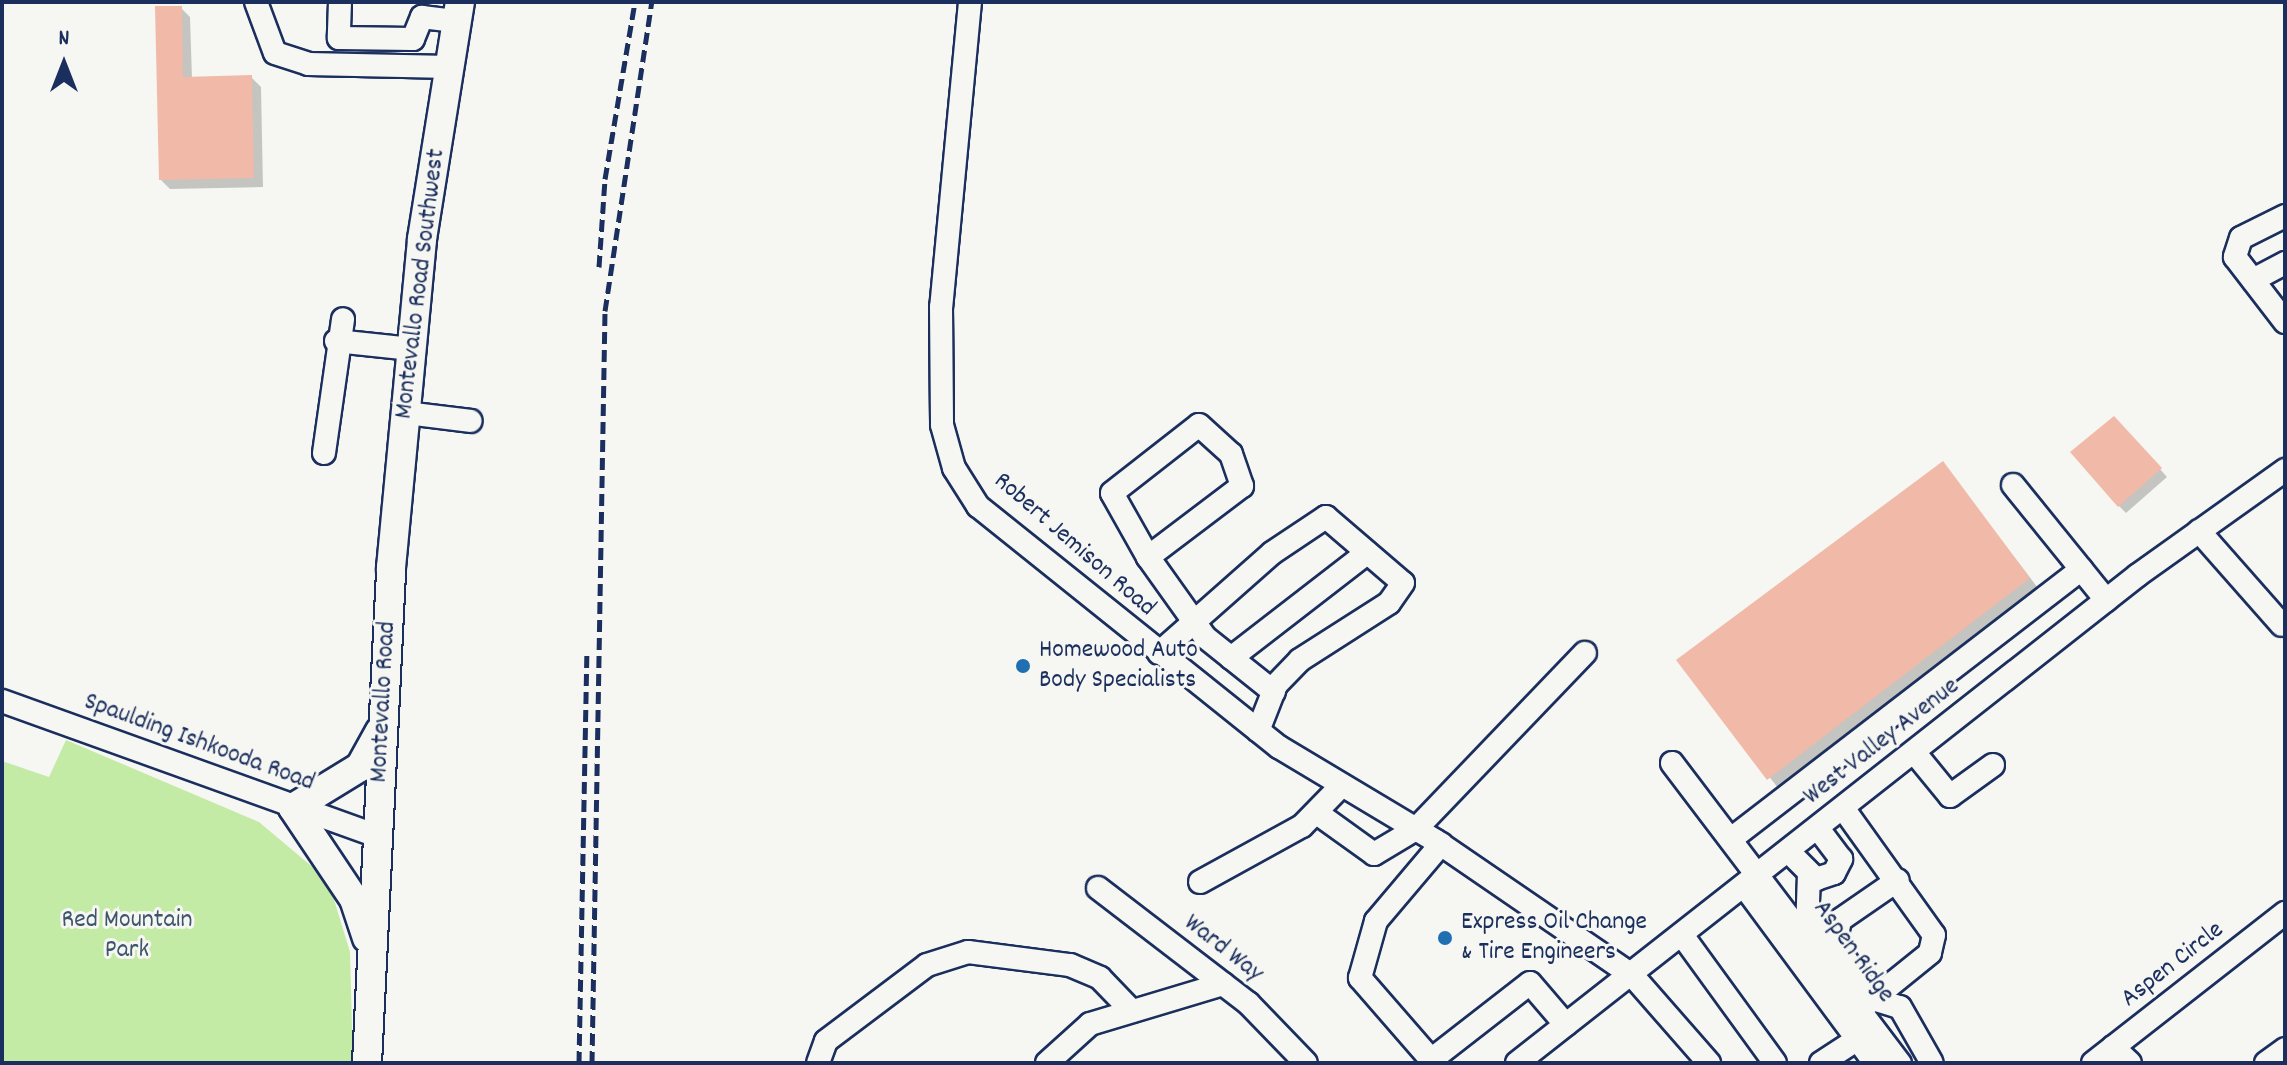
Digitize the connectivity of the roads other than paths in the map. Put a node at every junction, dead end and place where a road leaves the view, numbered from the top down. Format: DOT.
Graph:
graph roads {
  1 [pos="256,2"];
  2 [pos="340,2"];
  3 [pos="970,2"];
  4 [pos="422,9"];
  5 [pos="459,11"];
  6 [pos="436,66"];
  7 [pos="2285,216"];
  8 [pos="2285,263"];
  9 [pos="2253,280"];
  10 [pos="2285,322"];
  11 [pos="412,349"];
  12 [pos="406,413"];
  13 [pos="471,421"];
  14 [pos="324,453"];
  15 [pos="2285,470"];
  16 [pos="2013,485"];
  17 [pos="2199,531"];
  18 [pos="1367,553"];
  19 [pos="1148,557"];
  20 [pos="391,568"];
  21 [pos="2081,569"];
  22 [pos="2106,600"];
  23 [pos="1195,619"];
  24 [pos="2282,625"];
  25 [pos="1159,653"];
  26 [pos="1585,653"];
  27 [pos="1231,658"];
  28 [pos="1274,692"];
  29 [pos="2,701"];
  30 [pos="383,727"];
  31 [pos="1258,731"];
  32 [pos="1914,752"];
  33 [pos="1672,763"];
  34 [pos="1993,765"];
  35 [pos="1342,785"];
  36 [pos="293,808"];
  37 [pos="1843,808"];
  38 [pos="1317,813"];
  39 [pos="1818,828"];
  40 [pos="1416,829"];
  41 [pos="378,836"];
  42 [pos="1731,839"];
  43 [pos="1441,844"];
  44 [pos="1788,851"];
  45 [pos="1880,856"];
  46 [pos="1841,859"];
  47 [pos="1809,874"];
  48 [pos="1752,880"];
  49 [pos="1898,880"];
  50 [pos="1200,882"];
  51 [pos="1098,888"];
  52 [pos="2285,913"];
  53 [pos="1682,935"];
  54 [pos="372,951"];
  55 [pos="1828,952"];
  56 [pos="1632,975"];
  57 [pos="1223,984"];
  58 [pos="1859,1010"];
  59 [pos="1132,1011"];
  60 [pos="1566,1025"];
  61 [pos="1866,1034"];
  62 [pos="2285,1049"];
  63 [pos="2122,1055"];
  64 [pos="1433,1061"];
  65 [pos="367,1063"];
  66 [pos="818,1063"];
  67 [pos="1047,1063"];
  68 [pos="1306,1063"];
  69 [pos="1517,1063"];
  70 [pos="1709,1063"];
  71 [pos="1775,1063"];
  72 [pos="1821,1063"];
  73 [pos="1875,1063"];
  74 [pos="1900,1063"];
  75 [pos="1932,1063"];
  76 [pos="2093,1063"];
  77 [pos="2266,1063"];
  1 -- 6 [label="street"];
  2 -- 4 [label="street"];
  3 -- 25 [label="street, Robert Jemison Road"];
  4 -- 5 [label="street"];
  5 -- 6 [label="main road, Montevallo Road Southwest"];
  6 -- 11 [label="main road, Montevallo Road Southwest"];
  7 -- 9 [label="street"];
  8 -- 9 [label="street"];
  9 -- 10 [label="street"];
  11 -- 12 [label="main road, Montevallo Road Southwest"];
  11 -- 14 [label="street"];
  12 -- 13 [label="street"];
  12 -- 20 [label="main road, Montevallo Road Southwest"];
  15 -- 17 [label="street, West Valley Avenue"];
  16 -- 21 [label="street"];
  17 -- 22 [label="street, West Valley Avenue"];
  17 -- 24 [label="street"];
  18 -- 23 [label="street"];
  18 -- 27 [label="street"];
  18 -- 28 [label="street"];
  19 -- 19 [label="street"];
  19 -- 23 [label="street"];
  20 -- 30 [label="main road, Montevallo Road"];
  21 -- 22 [label="street"];
  21 -- 42 [label="street"];
  22 -- 32 [label="street, West Valley Avenue"];
  23 -- 25 [label="street"];
  23 -- 27 [label="street"];
  25 -- 31 [label="street, Robert Jemison Road"];
  26 -- 40 [label="street"];
  27 -- 28 [label="street"];
  28 -- 31 [label="street"];
  29 -- 36 [label="street, Spaulding Ishkooda Road"];
  30 -- 36 [label="main road"];
  30 -- 41 [label="main road, Montevallo Road"];
  31 -- 35 [label="street, Robert Jemison Road"];
  32 -- 34 [label="street"];
  32 -- 37 [label="street, West Valley Avenue"];
  33 -- 42 [label="street"];
  35 -- 38 [label="street"];
  35 -- 40 [label="street, Robert Jemison Road"];
  36 -- 41 [label="street, Spaulding Ishkooda Road"];
  36 -- 54 [label="main road"];
  37 -- 39 [label="street, West Valley Avenue"];
  37 -- 45 [label="street"];
  38 -- 40 [label="street"];
  38 -- 50 [label="street"];
  39 -- 44 [label="street, West Valley Avenue"];
  39 -- 46 [label="street"];
  40 -- 43 [label="street, Robert Jemison Road"];
  41 -- 54 [label="main road"];
  42 -- 48 [label="street"];
  43 -- 56 [label="street, Robert Jemison Road"];
  43 -- 64 [label="street"];
  44 -- 47 [label="street"];
  44 -- 48 [label="street, West Valley Avenue"];
  45 -- 46 [label="street"];
  45 -- 49 [label="street"];
  46 -- 47 [label="street"];
  47 -- 55 [label="street"];
  48 -- 53 [label="street, West Valley Avenue"];
  48 -- 55 [label="street, Aspen Ridge"];
  48 -- 58 [label="street, Aspen Ridge"];
  49 -- 55 [label="street"];
  49 -- 58 [label="street"];
  51 -- 57 [label="street, Ward Way"];
  52 -- 63 [label="street, Aspen Circle"];
  53 -- 56 [label="street, West Valley Avenue"];
  53 -- 71 [label="street"];
  54 -- 65 [label="main road"];
  55 -- 58 [label="street, Aspen Ridge"];
  56 -- 60 [label="street, West Valley Avenue"];
  56 -- 70 [label="street, Robert Jemison Road"];
  57 -- 59 [label="street"];
  57 -- 68 [label="street, Ward Way"];
  58 -- 61 [label="street, Aspen Ridge"];
  58 -- 75 [label="street"];
  59 -- 66 [label="street"];
  59 -- 67 [label="street"];
  60 -- 64 [label="street"];
  60 -- 69 [label="street, West Valley Avenue"];
  61 -- 72 [label="street"];
  61 -- 73 [label="street, Aspen Ridge"];
  61 -- 74 [label="street, Aspen Ridge"];
  62 -- 77 [label="street"];
  63 -- 76 [label="street, Aspen Circle"];
}
